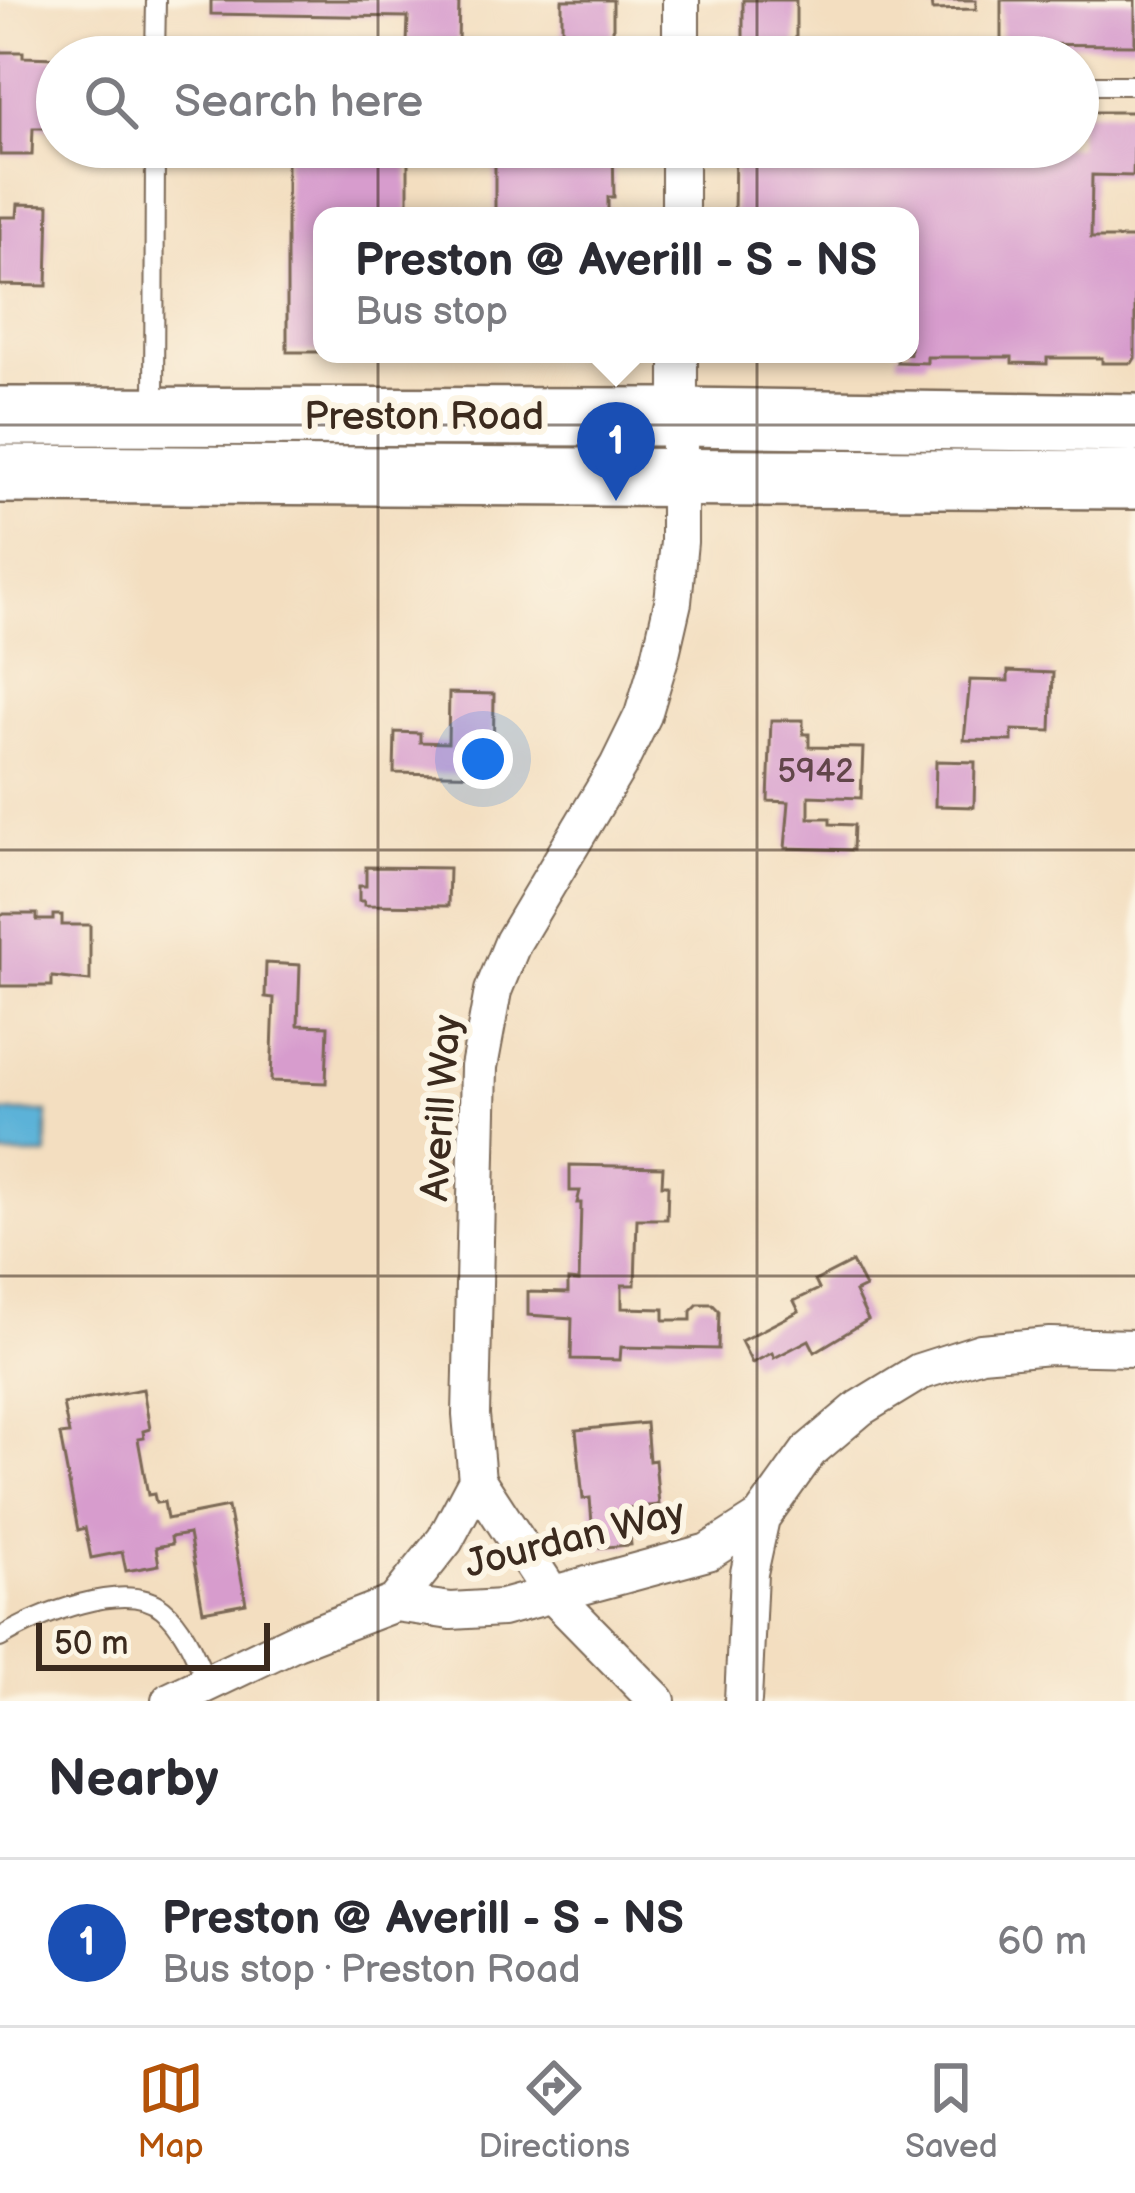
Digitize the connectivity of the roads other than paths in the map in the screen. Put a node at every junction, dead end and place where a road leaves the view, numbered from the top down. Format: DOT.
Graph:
graph roads {
  1 [pos="156,0"];
  2 [pos="681,0"];
  3 [pos="155,36"];
  4 [pos="681,36"];
  5 [pos="1099,85"];
  6 [pos="1135,85"];
  7 [pos="155,168"];
  8 [pos="680,168"];
  9 [pos="680,207"];
  10 [pos="680,363"];
  11 [pos="0,416"];
  12 [pos="679,417"];
  13 [pos="154,418"];
  14 [pos="1135,423"];
  15 [pos="0,474"];
  16 [pos="681,480"];
  17 [pos="1135,480"];
  18 [pos="1135,1348"];
  19 [pos="476,1480"];
  20 [pos="761,1518"];
  21 [pos="551,1593"];
  22 [pos="395,1603"];
  23 [pos="0,1638"];
  24 [pos="208,1683"];
  25 [pos="170,1701"];
  26 [pos="657,1701"];
  27 [pos="743,1701"];
  1 -- 3 [label="lane"];
  2 -- 4 [label="street"];
  5 -- 6 [label="lane"];
  7 -- 13 [label="lane"];
  8 -- 9 [label="street"];
  10 -- 12 [label="street, Averill Way"];
  11 -- 13 [label="main road, Preston Road"];
  12 -- 13 [label="main road, Preston Road"];
  12 -- 14 [label="main road, Preston Road"];
  12 -- 16 [label="street, Averill Way"];
  15 -- 16 [label="main road, Preston Road"];
  16 -- 17 [label="main road, Preston Road"];
  16 -- 19 [label="street, Averill Way"];
  18 -- 20 [label="street, Jourdan Way"];
  19 -- 21 [label="street, Averill Way"];
  19 -- 22 [label="street, Jourdan Way"];
  20 -- 21 [label="street, Jourdan Way"];
  20 -- 27 [label="street"];
  21 -- 22 [label="street, Jourdan Way"];
  21 -- 26 [label="street, Averill Way"];
  22 -- 24 [label="street, Jourdan Way"];
  23 -- 24 [label="lane"];
  24 -- 25 [label="street, Jourdan Way"];
}
